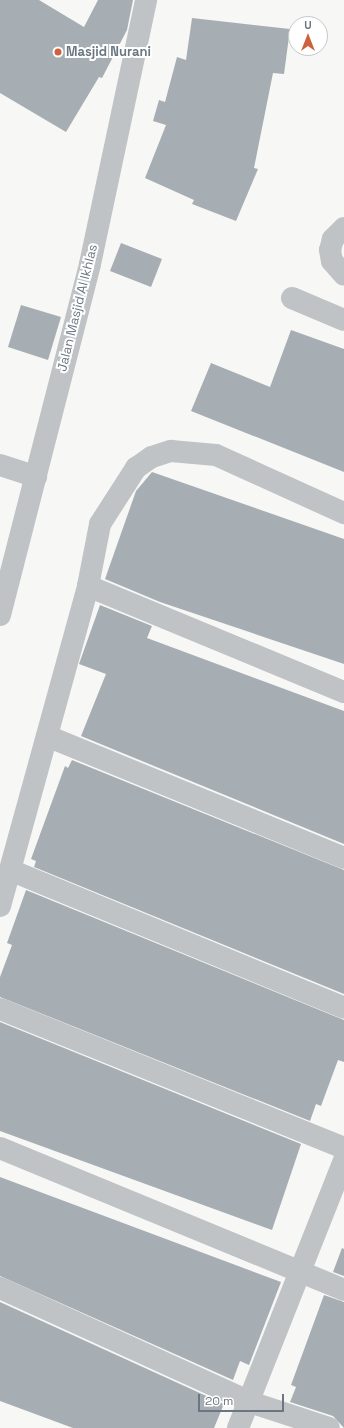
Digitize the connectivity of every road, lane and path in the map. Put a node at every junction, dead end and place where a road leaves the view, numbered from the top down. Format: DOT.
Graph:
graph roads {
  1 [pos="146,0"];
  2 [pos="343,226"];
  3 [pos="344,274"];
  4 [pos="292,298"];
  5 [pos="344,320"];
  6 [pos="0,465"];
  7 [pos="36,477"];
  8 [pos="344,513"];
  9 [pos="88,586"];
  10 [pos="0,614"];
  11 [pos="344,692"];
  12 [pos="47,736"];
  13 [pos="344,858"];
  14 [pos="10,870"];
  15 [pos="0,906"];
  16 [pos="344,1008"];
  17 [pos="0,1009"];
  18 [pos="0,1148"];
  19 [pos="344,1148"];
  20 [pos="344,1160"];
  21 [pos="299,1273"];
  22 [pos="0,1288"];
  23 [pos="344,1290"];
  24 [pos="250,1402"];
  25 [pos="238,1428"];
  26 [pos="329,1428"];
  1 -- 7 [label="street, Jalan Masjid Al Ikhlas"];
  2 -- 3 [label="street"];
  4 -- 5 [label="street"];
  6 -- 7 [label="street"];
  7 -- 10 [label="street, Jalan Masjid Al Ikhlas"];
  8 -- 9 [label="street"];
  9 -- 11 [label="street"];
  9 -- 12 [label="street"];
  12 -- 13 [label="street"];
  12 -- 14 [label="street"];
  14 -- 15 [label="street"];
  14 -- 16 [label="street"];
  17 -- 19 [label="street"];
  18 -- 21 [label="street"];
  20 -- 21 [label="street"];
  21 -- 23 [label="street"];
  21 -- 24 [label="street"];
  22 -- 24 [label="street"];
  24 -- 25 [label="street"];
  24 -- 26 [label="street"];
}
